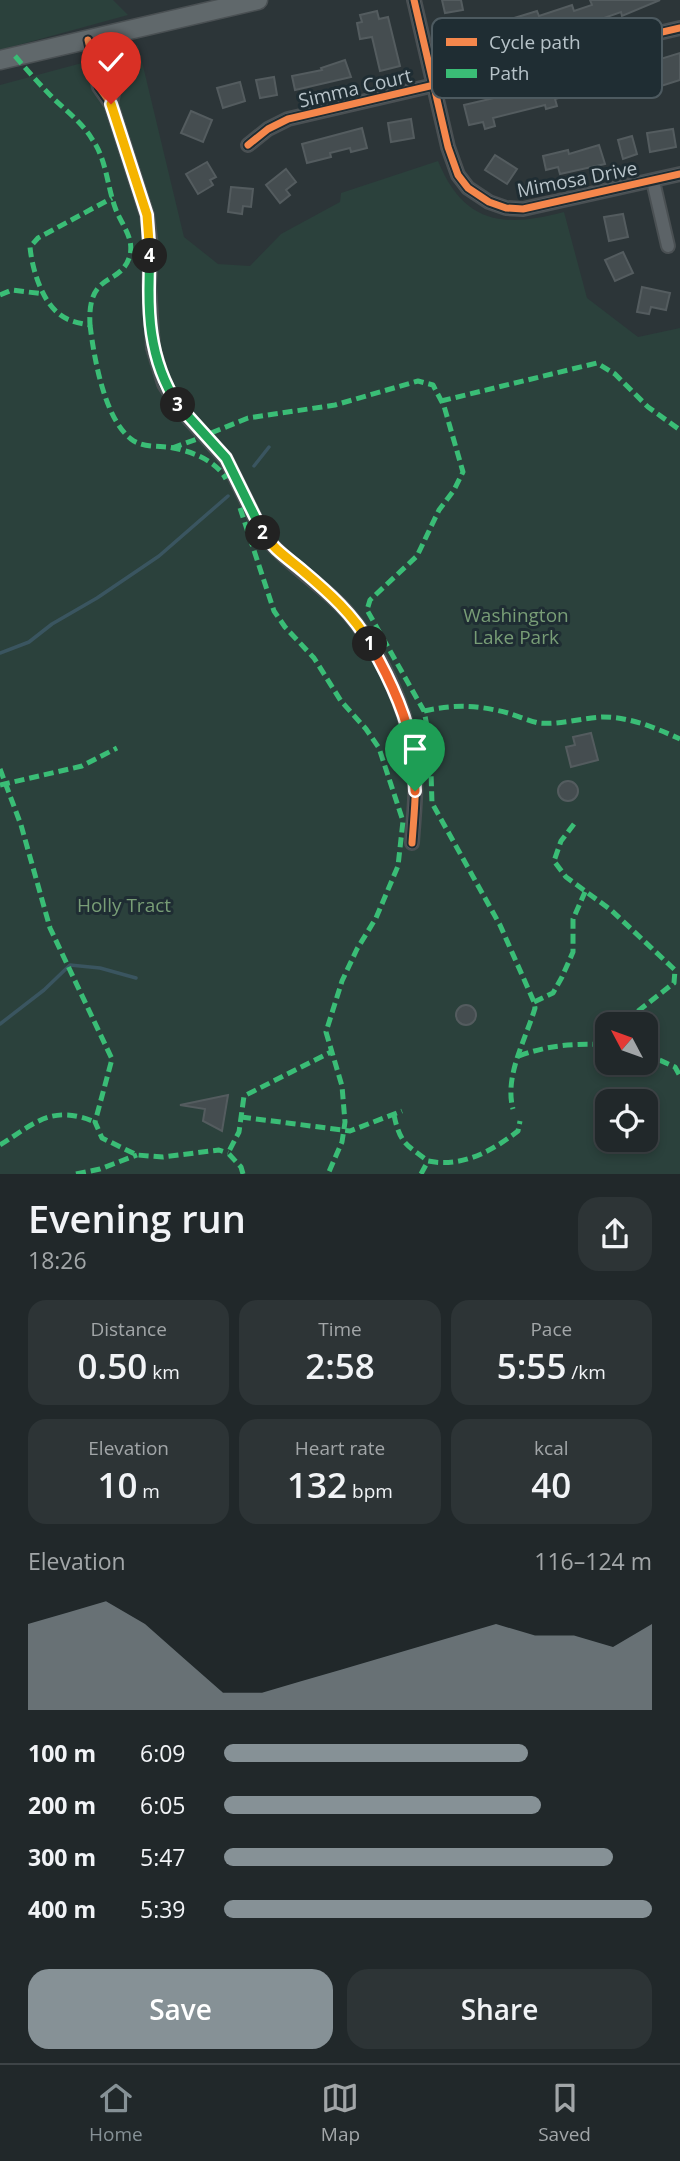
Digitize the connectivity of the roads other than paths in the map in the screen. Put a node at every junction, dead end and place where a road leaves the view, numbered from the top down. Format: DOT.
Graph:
graph roads {
  1 [pos="258,0"];
  2 [pos="414,0"];
  3 [pos="680,28"];
  4 [pos="662,32"];
  5 [pos="96,38"];
  6 [pos="0,60"];
  7 [pos="432,77"];
  8 [pos="432,86"];
  9 [pos="437,98"];
  10 [pos="248,145"];
  11 [pos="680,174"];
  12 [pos="653,181"];
  13 [pos="668,246"];
  14 [pos="412,843"];
  1 -- 5 [label="main road"];
  2 -- 7 [label="street, Mimosa Drive"];
  3 -- 4 [label="street"];
  5 -- 6 [label="main road"];
  5 -- 14 [label="street"];
  8 -- 10 [label="street, Simma Court"];
  9 -- 12 [label="street, Mimosa Drive"];
  11 -- 12 [label="street, Mimosa Drive"];
  12 -- 13 [label="street"];
}
